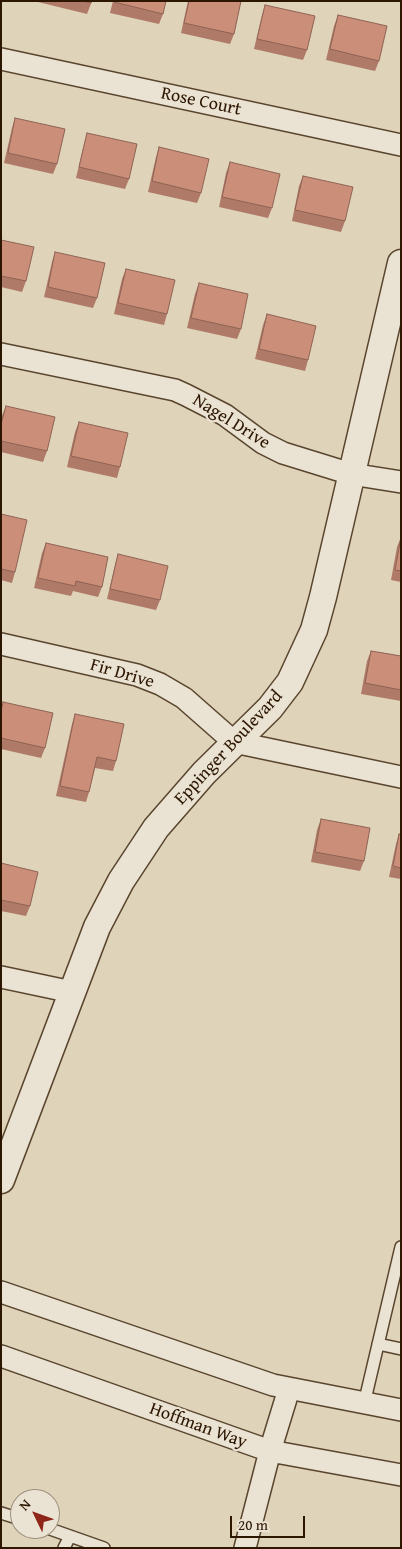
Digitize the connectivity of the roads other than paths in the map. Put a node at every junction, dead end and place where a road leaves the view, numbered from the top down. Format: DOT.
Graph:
graph roads {
  1 [pos="1,60"];
  2 [pos="401,145"];
  3 [pos="401,263"];
  4 [pos="1,354"];
  5 [pos="351,474"];
  6 [pos="401,482"];
  7 [pos="1,644"];
  8 [pos="234,742"];
  9 [pos="401,777"];
  10 [pos="1,977"];
  11 [pos="72,992"];
  12 [pos="1,1180"];
  13 [pos="401,1247"];
  14 [pos="398,1274"];
  15 [pos="1,1292"];
  16 [pos="378,1344"];
  17 [pos="401,1349"];
  18 [pos="1,1356"];
  19 [pos="288,1389"];
  20 [pos="364,1404"];
  21 [pos="401,1410"];
  22 [pos="270,1451"];
  23 [pos="401,1475"];
  24 [pos="60,1532"];
  25 [pos="70,1536"];
  26 [pos="64,1548"];
  27 [pos="104,1548"];
  28 [pos="245,1548"];
  1 -- 2 [label="street, Rose Court"];
  3 -- 5 [label="street, Eppinger Boulevard"];
  4 -- 5 [label="street, Nagel Drive"];
  5 -- 6 [label="street, Nagel Drive"];
  5 -- 8 [label="street, Eppinger Boulevard"];
  7 -- 8 [label="street, Fir Drive"];
  8 -- 9 [label="street, Fir Drive"];
  8 -- 11 [label="street, Eppinger Boulevard"];
  10 -- 11 [label="street"];
  11 -- 12 [label="street, Eppinger Boulevard"];
  13 -- 14 [label="lane"];
  14 -- 16 [label="lane"];
  15 -- 19 [label="street"];
  16 -- 17 [label="lane"];
  16 -- 20 [label="lane"];
  18 -- 22 [label="street, Hoffman Way"];
  19 -- 20 [label="street"];
  19 -- 22 [label="street"];
  20 -- 21 [label="street"];
  22 -- 23 [label="street, Hoffman Way"];
  22 -- 28 [label="street"];
  24 -- 25 [label="lane"];
  25 -- 26 [label="lane"];
  25 -- 27 [label="lane"];
}
